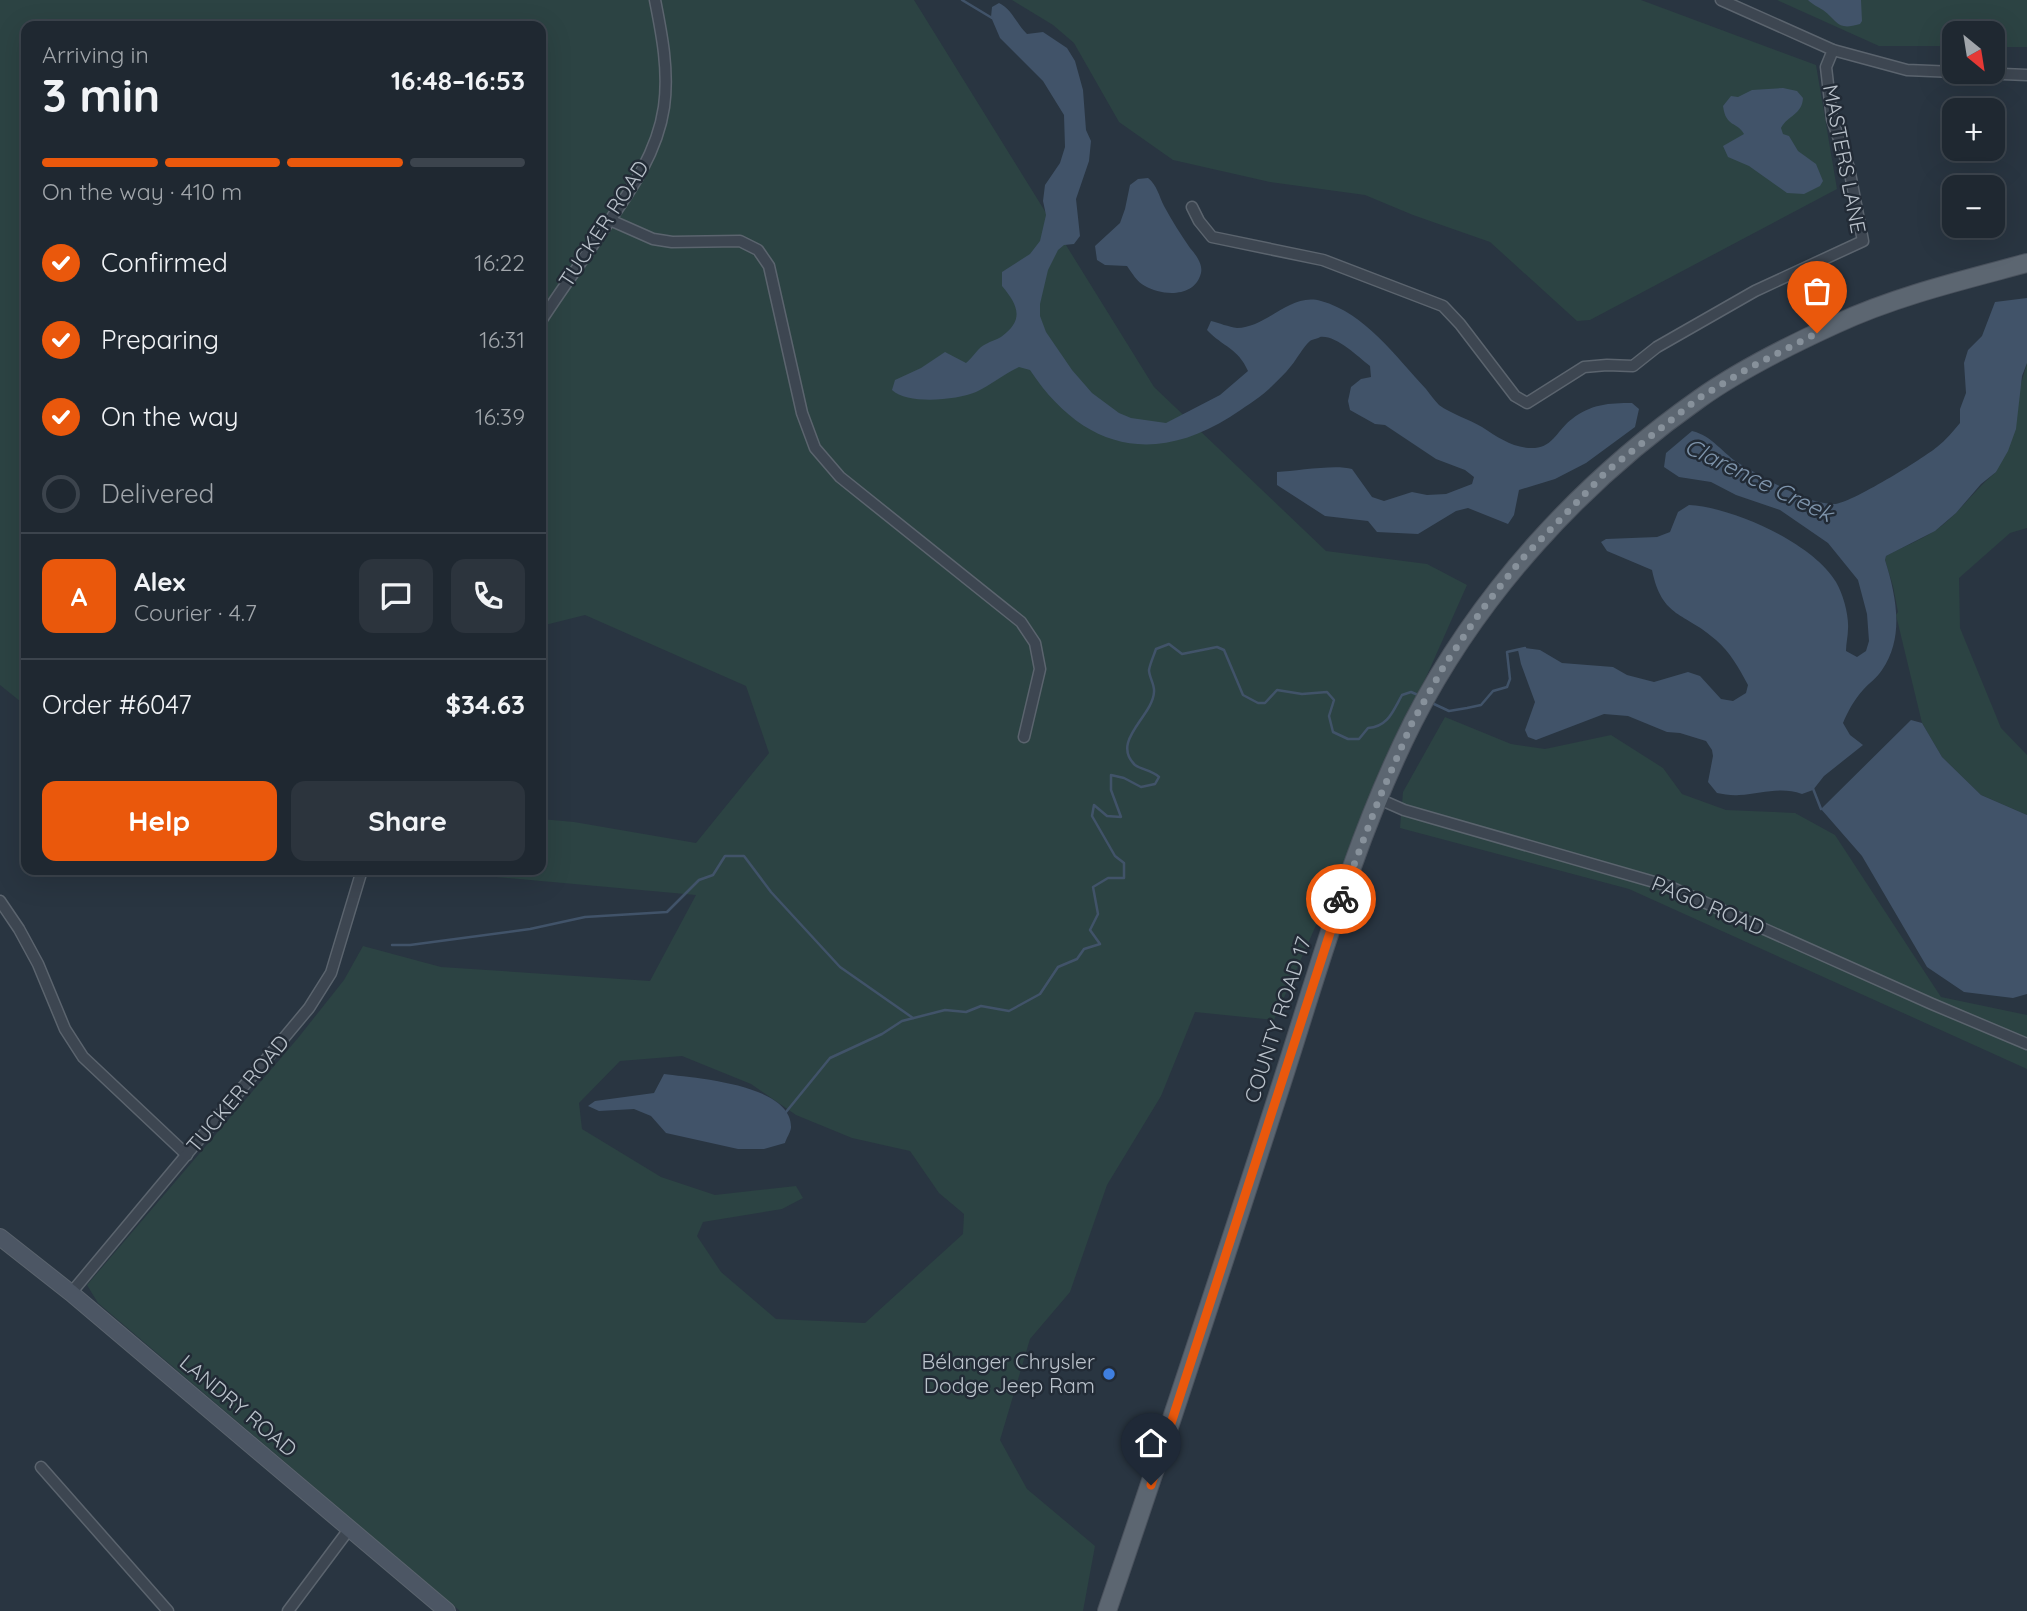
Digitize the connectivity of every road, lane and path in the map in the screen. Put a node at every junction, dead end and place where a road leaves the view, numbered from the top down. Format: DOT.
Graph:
graph roads {
  1 [pos="655,0"];
  2 [pos="1721,0"];
  3 [pos="1833,50"];
  4 [pos="2027,75"];
  5 [pos="1192,207"];
  6 [pos="610,220"];
  7 [pos="2027,263"];
  8 [pos="546,314"];
  9 [pos="1024,737"];
  10 [pos="1379,799"];
  11 [pos="360,875"];
  12 [pos="0,901"];
  13 [pos="2027,1044"];
  14 [pos="187,1155"];
  15 [pos="0,1237"];
  16 [pos="71,1293"];
  17 [pos="41,1467"];
  18 [pos="350,1528"];
  19 [pos="168,1611"];
  20 [pos="288,1611"];
  21 [pos="447,1611"];
  22 [pos="1107,1611"];
  1 -- 6 [label="street, TUCKER ROAD"];
  2 -- 3 [label="street"];
  3 -- 4 [label="street"];
  3 -- 5 [label="street, MASTERS LANE"];
  6 -- 8 [label="street, TUCKER ROAD"];
  6 -- 9 [label="street"];
  7 -- 10 [label="main road, COUNTY ROAD 17"];
  10 -- 13 [label="street, PAGO ROAD"];
  10 -- 22 [label="main road, COUNTY ROAD 17"];
  11 -- 14 [label="street, TUCKER ROAD"];
  12 -- 14 [label="street"];
  14 -- 16 [label="street, TUCKER ROAD"];
  15 -- 16 [label="main road, LANDRY ROAD"];
  16 -- 18 [label="main road, LANDRY ROAD"];
  17 -- 19 [label="street"];
  18 -- 20 [label="street"];
  18 -- 21 [label="main road, LANDRY ROAD"];
}
